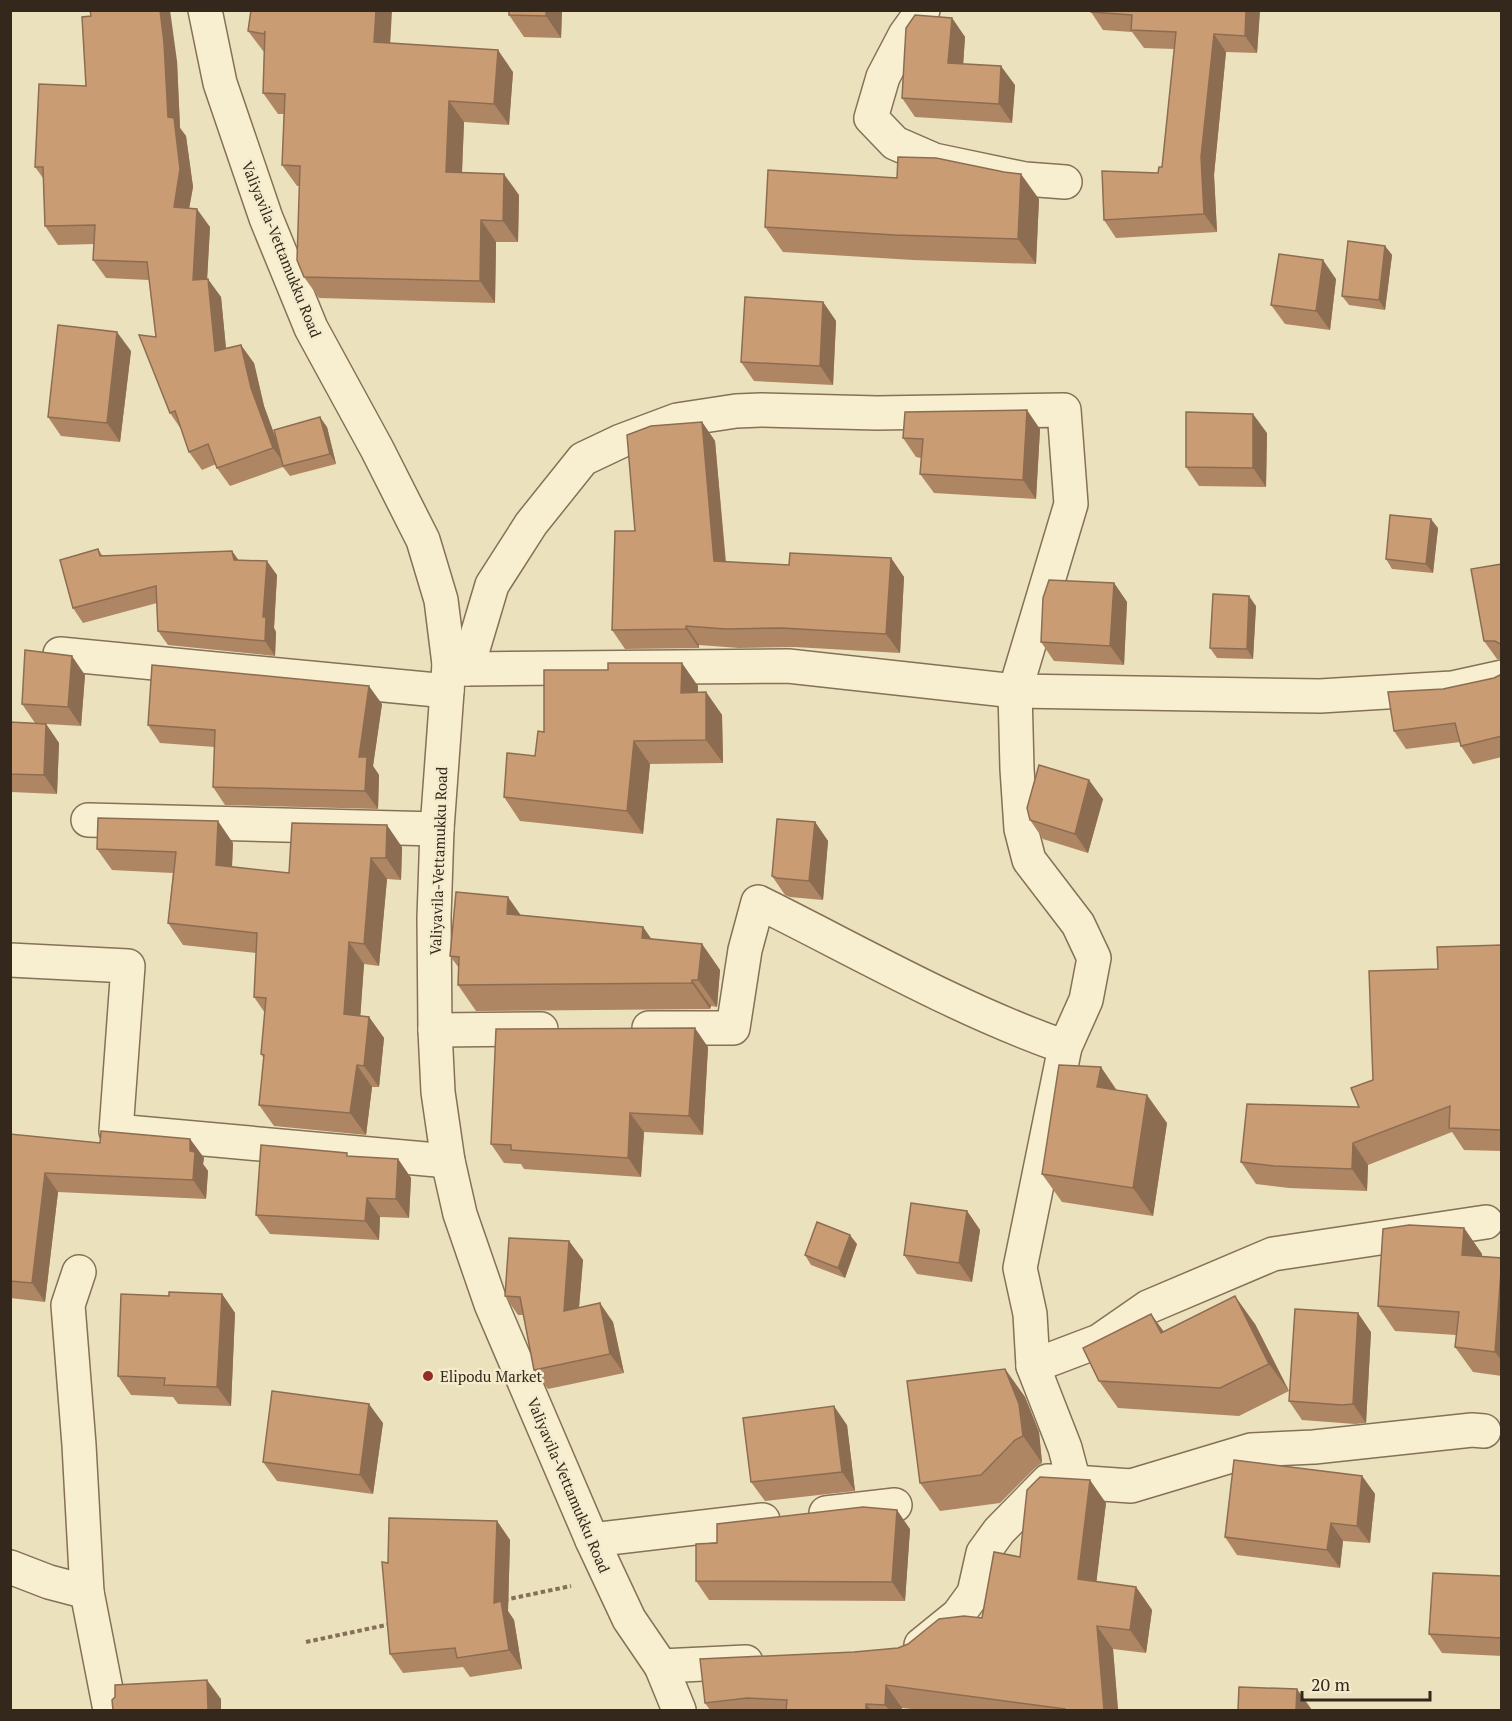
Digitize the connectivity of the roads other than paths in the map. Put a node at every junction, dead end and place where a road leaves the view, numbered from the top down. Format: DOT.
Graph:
graph roads {
  1 [pos="205,10"];
  2 [pos="923,10"];
  3 [pos="1065,182"];
  4 [pos="60,654"];
  5 [pos="454,675"];
  6 [pos="1502,677"];
  7 [pos="1015,691"];
  8 [pos="88,820"];
  9 [pos="437,829"];
  10 [pos="10,960"];
  11 [pos="566,1029"];
  12 [pos="614,1029"];
  13 [pos="435,1030"];
  14 [pos="1065,1047"];
  15 [pos="448,1161"];
  16 [pos="1486,1222"];
  17 [pos="79,1272"];
  18 [pos="1033,1366"];
  19 [pos="1485,1431"];
  20 [pos="1074,1482"];
  21 [pos="895,1505"];
  22 [pos="592,1540"];
  23 [pos="10,1567"];
  24 [pos="87,1592"];
  25 [pos="891,1654"];
  26 [pos="777,1661"];
  27 [pos="661,1666"];
  28 [pos="110,1710"];
  29 [pos="679,1710"];
  1 -- 5 [label="street, Valiyavila-Vettamukku Road"];
  2 -- 3 [label="street"];
  4 -- 5 [label="street"];
  5 -- 7 [label="street"];
  5 -- 7 [label="street"];
  5 -- 9 [label="street, Valiyavila-Vettamukku Road"];
  6 -- 7 [label="street"];
  7 -- 14 [label="street"];
  8 -- 9 [label="street"];
  9 -- 13 [label="street, Valiyavila-Vettamukku Road"];
  10 -- 15 [label="street"];
  11 -- 13 [label="street"];
  12 -- 14 [label="street"];
  13 -- 15 [label="street, Valiyavila-Vettamukku Road"];
  14 -- 18 [label="street"];
  15 -- 22 [label="street, Valiyavila-Vettamukku Road"];
  16 -- 18 [label="street"];
  17 -- 24 [label="street"];
  18 -- 20 [label="street"];
  19 -- 20 [label="street"];
  20 -- 25 [label="street"];
  21 -- 22 [label="street"];
  22 -- 27 [label="street, Valiyavila-Vettamukku Road"];
  23 -- 24 [label="street"];
  24 -- 28 [label="street"];
  26 -- 27 [label="street"];
  27 -- 29 [label="street, Valiyavila-Vettamukku Road"];
}
